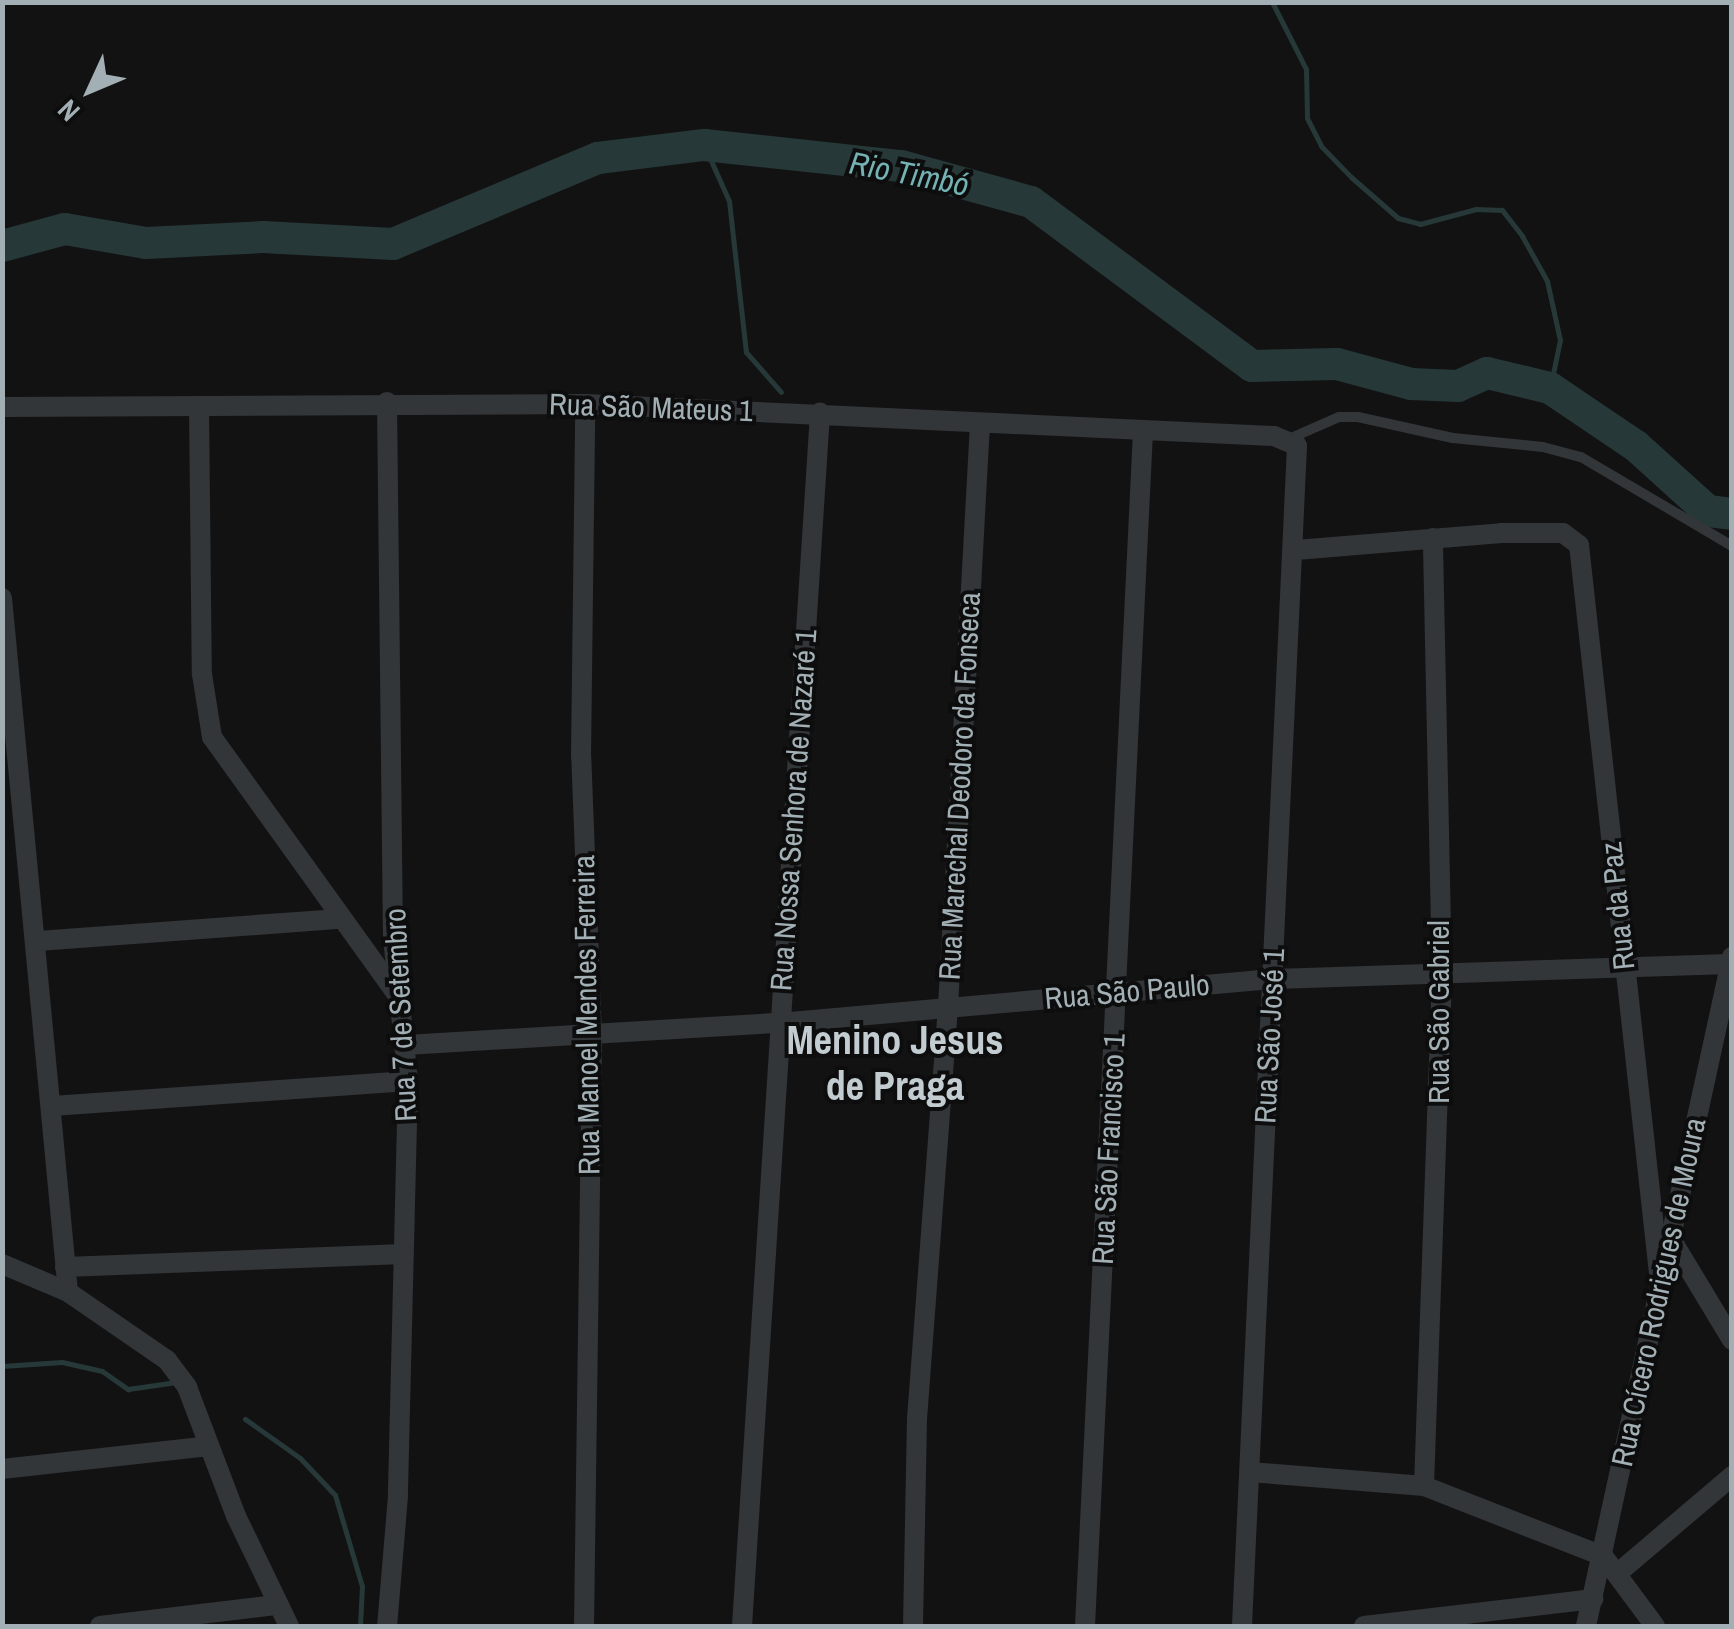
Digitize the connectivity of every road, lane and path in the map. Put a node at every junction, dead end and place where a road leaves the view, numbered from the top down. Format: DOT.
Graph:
graph roads {
  1 [pos="387,402"];
  2 [pos="585,404"];
  3 [pos="199,406"];
  4 [pos="2,408"];
  5 [pos="820,413"];
  6 [pos="980,424"];
  7 [pos="1143,432"];
  8 [pos="1291,442"];
  9 [pos="1434,538"];
  10 [pos="1732,546"];
  11 [pos="1296,550"];
  12 [pos="2,598"];
  13 [pos="340,919"];
  14 [pos="38,941"];
  15 [pos="1730,960"];
  16 [pos="1624,971"];
  17 [pos="1442,975"];
  18 [pos="1275,979"];
  19 [pos="1116,992"];
  20 [pos="398,995"];
  21 [pos="948,1008"];
  22 [pos="778,1024"];
  23 [pos="592,1036"];
  24 [pos="406,1045"];
  25 [pos="408,1081"];
  26 [pos="52,1106"];
  27 [pos="1668,1234"];
  28 [pos="404,1254"];
  29 [pos="2,1264"];
  30 [pos="66,1267"];
  31 [pos="1659,1273"];
  32 [pos="68,1292"];
  33 [pos="1732,1340"];
  34 [pos="210,1446"];
  35 [pos="2,1469"];
  36 [pos="1250,1472"];
  37 [pos="1732,1476"];
  38 [pos="1424,1486"];
  39 [pos="1603,1556"];
  40 [pos="1618,1574"];
  41 [pos="1593,1600"];
  42 [pos="276,1605"];
  43 [pos="100,1626"];
  44 [pos="289,1626"];
  45 [pos="387,1626"];
  46 [pos="584,1626"];
  47 [pos="742,1626"];
  48 [pos="913,1626"];
  49 [pos="1084,1626"];
  50 [pos="1242,1626"];
  51 [pos="1364,1626"];
  52 [pos="1586,1626"];
  53 [pos="1655,1626"];
  1 -- 2 [label="street, Rua São Mateus 1"];
  1 -- 3 [label="street, Rua São Mateus 1"];
  1 -- 20 [label="street, Rua 7 de Setembro"];
  2 -- 5 [label="street, Rua São Mateus 1"];
  2 -- 23 [label="street, Rua Manoel Mendes Ferreira"];
  3 -- 4 [label="street, Rua São Mateus 1"];
  3 -- 13 [label="street"];
  5 -- 6 [label="street, Rua São Mateus 1"];
  5 -- 22 [label="street, Rua Nossa Senhora de Nazaré 1"];
  6 -- 7 [label="street, Rua São Mateus 1"];
  6 -- 21 [label="street, Rua Marechal Deodoro da Fonseca"];
  7 -- 8 [label="street, Rua São Mateus 1"];
  7 -- 19 [label="street, Rua São Francisco 1"];
  8 -- 10 [label="lane"];
  8 -- 11 [label="street, Rua São José 1"];
  9 -- 11 [label="street"];
  9 -- 16 [label="street, Rua da Paz"];
  9 -- 17 [label="street, Rua São Gabriel"];
  11 -- 18 [label="street, Rua São José 1"];
  12 -- 14 [label="street"];
  13 -- 14 [label="street"];
  13 -- 20 [label="street"];
  14 -- 26 [label="street"];
  15 -- 16 [label="street, Rua São Paulo"];
  15 -- 27 [label="street, Rua Cícero Rodrigues de Moura"];
  16 -- 17 [label="street, Rua São Paulo"];
  16 -- 31 [label="street, Rua da Paz"];
  17 -- 18 [label="street, Rua São Paulo"];
  17 -- 38 [label="street, Rua São Gabriel"];
  18 -- 19 [label="street, Rua São Paulo"];
  18 -- 36 [label="street, Rua São José 1"];
  19 -- 21 [label="street, Rua São Paulo"];
  19 -- 49 [label="street, Rua São Francisco 1"];
  20 -- 24 [label="street, Rua 7 de Setembro"];
  21 -- 22 [label="street, Rua São Paulo"];
  21 -- 48 [label="street, Rua Marechal Deodoro da Fonseca"];
  22 -- 23 [label="street, Rua São Paulo"];
  22 -- 47 [label="street, Rua Nossa Senhora de Nazaré 1"];
  23 -- 24 [label="street, Rua São Paulo"];
  23 -- 46 [label="street, Rua Manoel Mendes Ferreira"];
  24 -- 25 [label="street, Rua 7 de Setembro"];
  25 -- 26 [label="street"];
  25 -- 28 [label="street, Rua 7 de Setembro"];
  26 -- 30 [label="street"];
  27 -- 31 [label="street, Rua Cícero Rodrigues de Moura"];
  27 -- 33 [label="street"];
  28 -- 30 [label="street"];
  28 -- 45 [label="street, Rua 7 de Setembro"];
  29 -- 32 [label="street"];
  30 -- 32 [label="street"];
  31 -- 39 [label="street, Rua Cícero Rodrigues de Moura"];
  32 -- 34 [label="street"];
  34 -- 35 [label="street"];
  34 -- 42 [label="street"];
  36 -- 38 [label="street"];
  36 -- 50 [label="street, Rua São José 1"];
  37 -- 40 [label="street"];
  38 -- 39 [label="street"];
  39 -- 40 [label="street"];
  39 -- 41 [label="street, Rua Cícero Rodrigues de Moura"];
  40 -- 53 [label="street"];
  41 -- 51 [label="street"];
  41 -- 52 [label="street, Rua Cícero Rodrigues de Moura"];
  42 -- 43 [label="street"];
  42 -- 44 [label="street"];
}
